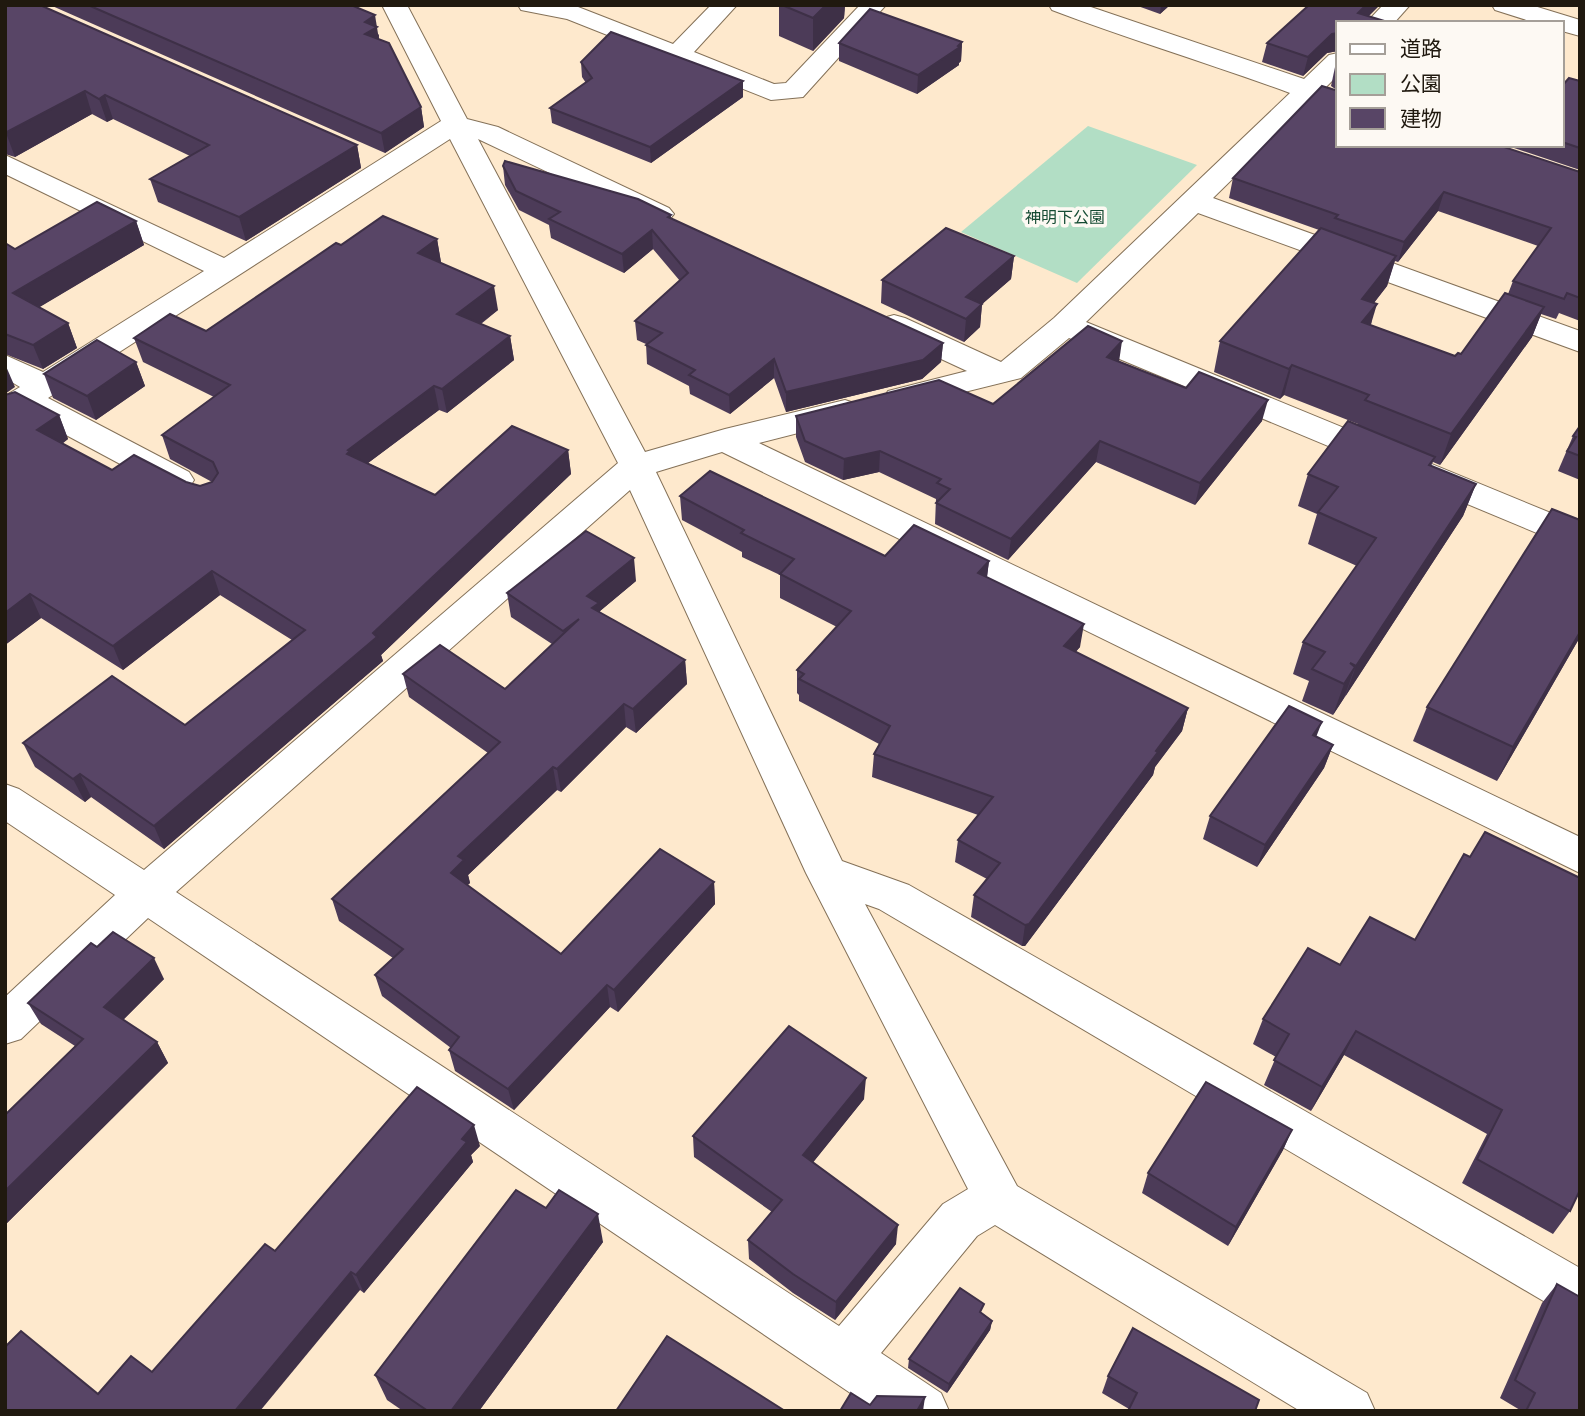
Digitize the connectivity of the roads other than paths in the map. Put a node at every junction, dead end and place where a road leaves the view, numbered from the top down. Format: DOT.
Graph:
graph roads {
  1 [pos="530,5"];
  2 [pos="725,5"];
  3 [pos="874,5"];
  4 [pos="1061,5"];
  5 [pos="1398,5"];
  6 [pos="1504,5"];
  7 [pos="388,12"];
  8 [pos="1381,21"];
  9 [pos="1557,21"];
  10 [pos="678,54"];
  11 [pos="1336,63"];
  12 [pos="1307,91"];
  13 [pos="1336,101"];
  14 [pos="455,124"];
  15 [pos="5,163"];
  16 [pos="1193,201"];
  17 [pos="687,228"];
  18 [pos="226,270"];
  19 [pos="874,316"];
  20 [pos="1065,325"];
  21 [pos="1580,342"];
  22 [pos="5,365"];
  23 [pos="999,374"];
  24 [pos="24,399"];
  25 [pos="724,440"];
  26 [pos="636,466"];
  27 [pos="207,496"];
  28 [pos="1580,539"];
  29 [pos="5,800"];
  30 [pos="1580,856"];
  31 [pos="827,873"];
  32 [pos="146,893"];
  33 [pos="5,1025"];
  34 [pos="998,1197"];
  35 [pos="1580,1295"];
  36 [pos="845,1358"];
  37 [pos="1292,1396"];
  38 [pos="923,1411"];
  39 [pos="1349,1411"];
  1 -- 10 [label="street"];
  2 -- 10 [label="street"];
  3 -- 10 [label="street"];
  4 -- 12 [label="street"];
  5 -- 8 [label="street"];
  6 -- 9 [label="street"];
  7 -- 14 [label="street"];
  11 -- 12 [label="street"];
  12 -- 13 [label="street"];
  12 -- 16 [label="street"];
  14 -- 17 [label="street"];
  14 -- 18 [label="street"];
  14 -- 26 [label="street"];
  15 -- 18 [label="street"];
  16 -- 20 [label="street"];
  16 -- 21 [label="street"];
  18 -- 24 [label="street"];
  19 -- 23 [label="street"];
  20 -- 23 [label="street"];
  20 -- 28 [label="street"];
  22 -- 24 [label="street"];
  23 -- 25 [label="street"];
  24 -- 27 [label="street"];
  25 -- 26 [label="street"];
  25 -- 30 [label="street"];
  26 -- 31 [label="street"];
  26 -- 32 [label="street"];
  29 -- 32 [label="street"];
  31 -- 34 [label="street"];
  31 -- 35 [label="street"];
  32 -- 33 [label="street"];
  32 -- 36 [label="street"];
  34 -- 36 [label="street"];
  34 -- 37 [label="street"];
  36 -- 38 [label="street"];
  37 -- 39 [label="street"];
}
